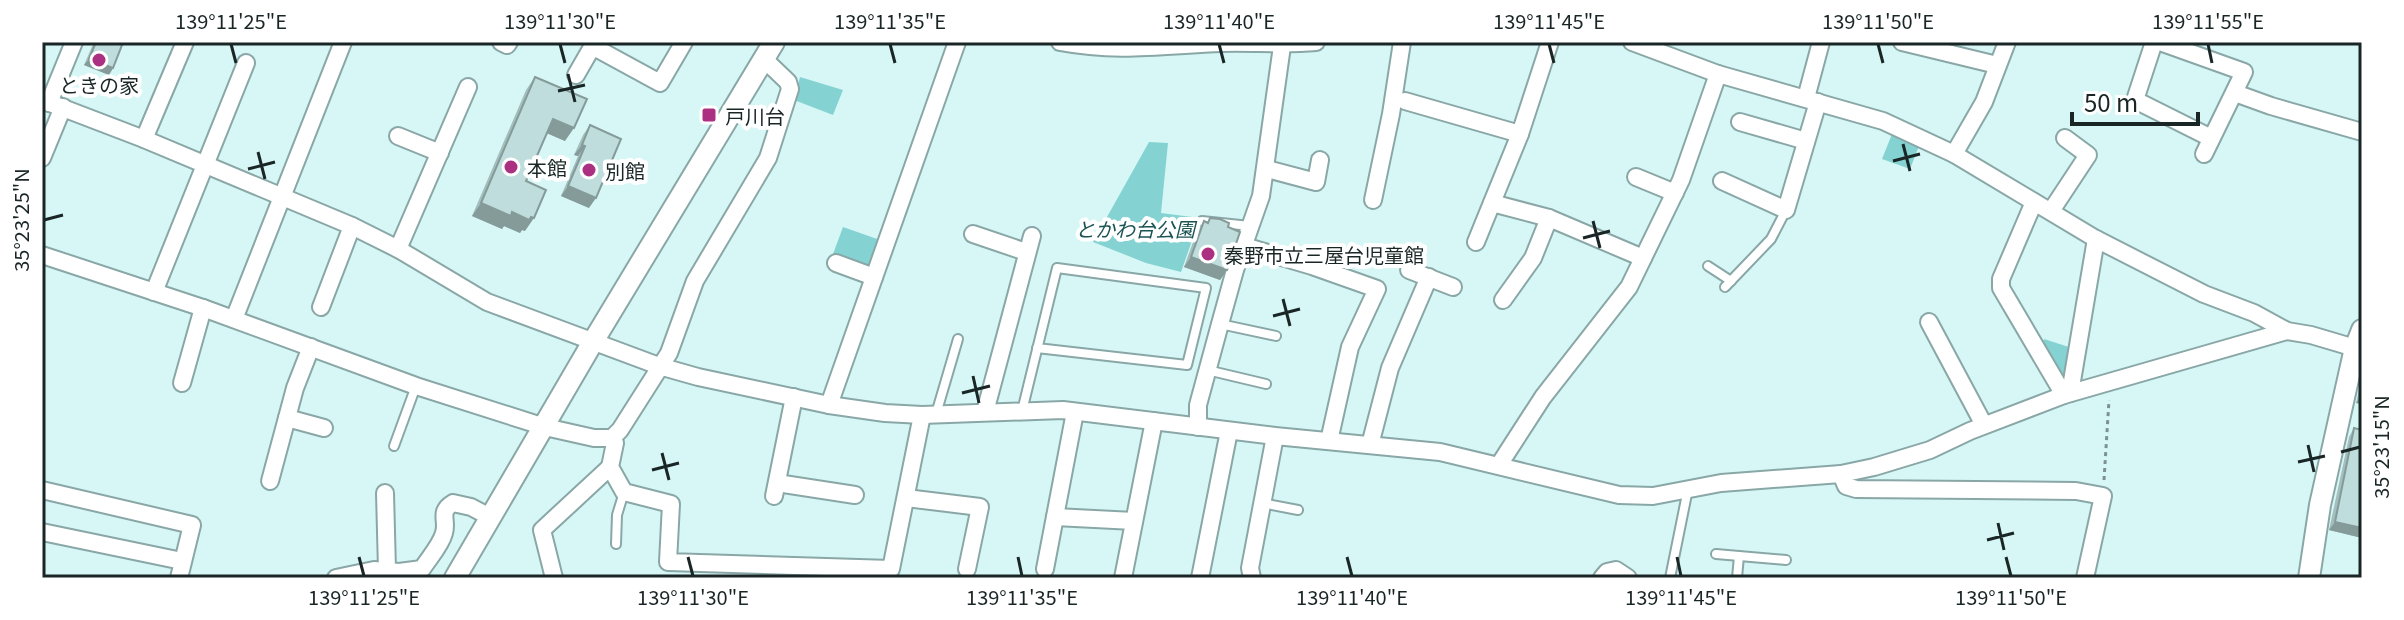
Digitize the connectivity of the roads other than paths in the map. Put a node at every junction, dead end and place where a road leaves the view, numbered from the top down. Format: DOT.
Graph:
graph roads {
  1 [pos="74,42"];
  2 [pos="185,42"];
  3 [pos="343,42"];
  4 [pos="501,42"];
  5 [pos="509,42"];
  6 [pos="684,42"];
  7 [pos="957,42"];
  8 [pos="1060,42"];
  9 [pos="1239,42"];
  10 [pos="1316,42"];
  11 [pos="1402,42"];
  12 [pos="1550,42"];
  13 [pos="1632,42"];
  14 [pos="1821,42"];
  15 [pos="1902,42"];
  16 [pos="2007,42"];
  17 [pos="2157,42"];
  18 [pos="594,44"];
  19 [pos="1096,45"];
  20 [pos="1282,46"];
  21 [pos="769,50"];
  22 [pos="246,63"];
  23 [pos="1997,65"];
  24 [pos="1718,74"];
  25 [pos="576,75"];
  26 [pos="468,87"];
  27 [pos="2235,93"];
  28 [pos="1812,100"];
  29 [pos="1405,101"];
  30 [pos="51,103"];
  31 [pos="1740,122"];
  32 [pos="2362,132"];
  33 [pos="1520,134"];
  34 [pos="398,136"];
  35 [pos="2065,138"];
  36 [pos="2211,138"];
  37 [pos="144,139"];
  38 [pos="1806,141"];
  39 [pos="440,153"];
  40 [pos="1954,154"];
  41 [pos="2204,154"];
  42 [pos="42,158"];
  43 [pos="1320,160"];
  44 [pos="205,164"];
  45 [pos="1267,169"];
  46 [pos="1636,177"];
  47 [pos="1722,181"];
  48 [pos="1675,193"];
  49 [pos="281,195"];
  50 [pos="1373,200"];
  51 [pos="2034,202"];
  52 [pos="1492,203"];
  53 [pos="1786,210"];
  54 [pos="2051,211"];
  55 [pos="1549,218"];
  56 [pos="1202,221"];
  57 [pos="352,226"];
  58 [pos="1251,226"];
  59 [pos="973,234"];
  60 [pos="2096,239"];
  61 [pos="1476,242"];
  62 [pos="1244,246"];
  63 [pos="398,249"];
  64 [pos="42,255"];
  65 [pos="1643,258"];
  66 [pos="836,263"];
  67 [pos="1708,266"];
  68 [pos="1409,270"];
  69 [pos="874,277"];
  70 [pos="1429,277"];
  71 [pos="1453,287"];
  72 [pos="154,292"];
  73 [pos="1503,300"];
  74 [pos="321,307"];
  75 [pos="203,308"];
  76 [pos="234,319"];
  77 [pos="1929,322"];
  78 [pos="1220,324"];
  79 [pos="2287,331"];
  80 [pos="1276,336"];
  81 [pos="958,339"];
  82 [pos="594,340"];
  83 [pos="2360,343"];
  84 [pos="311,347"];
  85 [pos="1037,348"];
  86 [pos="659,366"];
  87 [pos="1207,370"];
  88 [pos="182,383"];
  89 [pos="1266,384"];
  90 [pos="416,386"];
  91 [pos="2067,394"];
  92 [pos="794,397"];
  93 [pos="829,405"];
  94 [pos="1022,411"];
  95 [pos="985,412"];
  96 [pos="1075,412"];
  97 [pos="929,414"];
  98 [pos="287,418"];
  99 [pos="1154,421"];
  100 [pos="1984,425"];
  101 [pos="545,427"];
  102 [pos="1198,427"];
  103 [pos="324,428"];
  104 [pos="1229,431"];
  105 [pos="1275,436"];
  106 [pos="612,438"];
  107 [pos="1329,441"];
  108 [pos="1370,445"];
  109 [pos="394,446"];
  110 [pos="1499,465"];
  111 [pos="610,467"];
  112 [pos="1841,474"];
  113 [pos="270,481"];
  114 [pos="1688,488"];
  115 [pos="42,490"];
  116 [pos="624,492"];
  117 [pos="385,493"];
  118 [pos="855,495"];
  119 [pos="906,498"];
  120 [pos="1262,503"];
  121 [pos="1298,510"];
  122 [pos="490,517"];
  123 [pos="1055,517"];
  124 [pos="1134,521"];
  125 [pos="42,532"];
  126 [pos="616,544"];
  127 [pos="1716,554"];
  128 [pos="1739,556"];
  129 [pos="1786,560"];
  130 [pos="967,569"];
  131 [pos="1045,569"];
  132 [pos="180,570"];
  133 [pos="387,570"];
  134 [pos="336,578"];
  135 [pos="455,578"];
  136 [pos="554,578"];
  137 [pos="1123,578"];
  138 [pos="1200,578"];
  139 [pos="1252,578"];
  140 [pos="1602,578"];
  141 [pos="1628,578"];
  142 [pos="1670,578"];
  143 [pos="1737,578"];
  144 [pos="2085,578"];
  145 [pos="2309,578"];
  1 -- 30 [label="street"];
  2 -- 37 [label="street"];
  3 -- 49 [label="street"];
  4 -- 5 [label="street"];
  6 -- 18 [label="street"];
  7 -- 69 [label="street"];
  8 -- 19 [label="street"];
  9 -- 19 [label="street"];
  9 -- 20 [label="street"];
  10 -- 20 [label="street"];
  11 -- 50 [label="street"];
  12 -- 33 [label="street"];
  13 -- 24 [label="street"];
  14 -- 28 [label="street"];
  15 -- 23 [label="street"];
  16 -- 23 [label="street"];
  17 -- 27 [label="street"];
  17 -- 36 [label="street"];
  18 -- 25 [label="street"];
  20 -- 45 [label="street"];
  21 -- 82 [label="street"];
  21 -- 86 [label="street"];
  22 -- 44 [label="street"];
  23 -- 40 [label="street"];
  24 -- 28 [label="street"];
  24 -- 48 [label="street"];
  26 -- 39 [label="street"];
  27 -- 32 [label="street"];
  27 -- 36 [label="street"];
  28 -- 38 [label="street"];
  28 -- 40 [label="street"];
  29 -- 33 [label="street"];
  30 -- 37 [label="street"];
  30 -- 42 [label="street"];
  31 -- 38 [label="street"];
  33 -- 52 [label="street"];
  34 -- 39 [label="street"];
  35 -- 54 [label="street"];
  36 -- 41 [label="street"];
  37 -- 44 [label="street"];
  38 -- 53 [label="street"];
  39 -- 63 [label="street"];
  40 -- 51 [label="street"];
  43 -- 45 [label="street"];
  44 -- 49 [label="street"];
  44 -- 72 [label="street"];
  45 -- 58 [label="street"];
  46 -- 48 [label="street"];
  47 -- 53 [label="street"];
  48 -- 65 [label="street"];
  49 -- 57 [label="street"];
  49 -- 76 [label="street"];
  51 -- 54 [label="street"];
  51 -- 91 [label="street"];
  52 -- 55 [label="street"];
  52 -- 61 [label="street"];
  53 -- 67 [label="lane"];
  54 -- 60 [label="street"];
  55 -- 65 [label="street"];
  55 -- 73 [label="street"];
  56 -- 58 [label="lane"];
  57 -- 63 [label="street"];
  57 -- 74 [label="street"];
  58 -- 62 [label="street"];
  59 -- 95 [label="street"];
  60 -- 79 [label="street"];
  60 -- 91 [label="street"];
  62 -- 78 [label="street"];
  62 -- 107 [label="street"];
  63 -- 82 [label="street"];
  64 -- 72 [label="street"];
  65 -- 110 [label="street"];
  66 -- 69 [label="street"];
  68 -- 70 [label="street"];
  69 -- 93 [label="street"];
  70 -- 71 [label="street"];
  70 -- 108 [label="street"];
  72 -- 75 [label="street"];
  75 -- 76 [label="street"];
  75 -- 88 [label="street"];
  76 -- 84 [label="street"];
  77 -- 100 [label="street"];
  78 -- 80 [label="lane"];
  78 -- 87 [label="street"];
  79 -- 83 [label="street"];
  79 -- 91 [label="street"];
  81 -- 97 [label="lane"];
  82 -- 86 [label="street"];
  82 -- 101 [label="street"];
  83 -- 145 [label="street"];
  84 -- 90 [label="street"];
  84 -- 98 [label="street"];
  85 -- 94 [label="lane"];
  86 -- 92 [label="street"];
  86 -- 106 [label="street"];
  87 -- 89 [label="lane"];
  87 -- 102 [label="street"];
  90 -- 101 [label="street"];
  90 -- 109 [label="lane"];
  91 -- 100 [label="street"];
  92 -- 93 [label="street"];
  92 -- 118 [label="street"];
  93 -- 97 [label="street"];
  94 -- 95 [label="street"];
  94 -- 96 [label="street"];
  95 -- 97 [label="street"];
  96 -- 99 [label="street"];
  96 -- 123 [label="street"];
  97 -- 119 [label="street"];
  98 -- 103 [label="street"];
  98 -- 113 [label="street"];
  99 -- 102 [label="street"];
  99 -- 124 [label="street"];
  100 -- 112 [label="street"];
  101 -- 106 [label="street"];
  101 -- 122 [label="street"];
  102 -- 104 [label="street"];
  104 -- 105 [label="street"];
  104 -- 138 [label="street"];
  105 -- 107 [label="street"];
  105 -- 120 [label="street"];
  106 -- 111 [label="street"];
  107 -- 108 [label="street"];
  108 -- 110 [label="street"];
  110 -- 114 [label="street"];
  111 -- 116 [label="street"];
  111 -- 136 [label="street"];
  112 -- 114 [label="street"];
  112 -- 144 [label="street"];
  114 -- 142 [label="lane"];
  115 -- 132 [label="street"];
  116 -- 119 [label="street"];
  116 -- 126 [label="lane"];
  117 -- 133 [label="street"];
  119 -- 130 [label="street"];
  120 -- 121 [label="lane"];
  120 -- 139 [label="street"];
  122 -- 133 [label="street"];
  122 -- 135 [label="street"];
  123 -- 124 [label="street"];
  123 -- 131 [label="street"];
  124 -- 137 [label="street"];
  125 -- 132 [label="street"];
  127 -- 128 [label="lane"];
  128 -- 129 [label="lane"];
  128 -- 143 [label="lane"];
  133 -- 134 [label="street"];
  140 -- 141 [label="street"];
}
